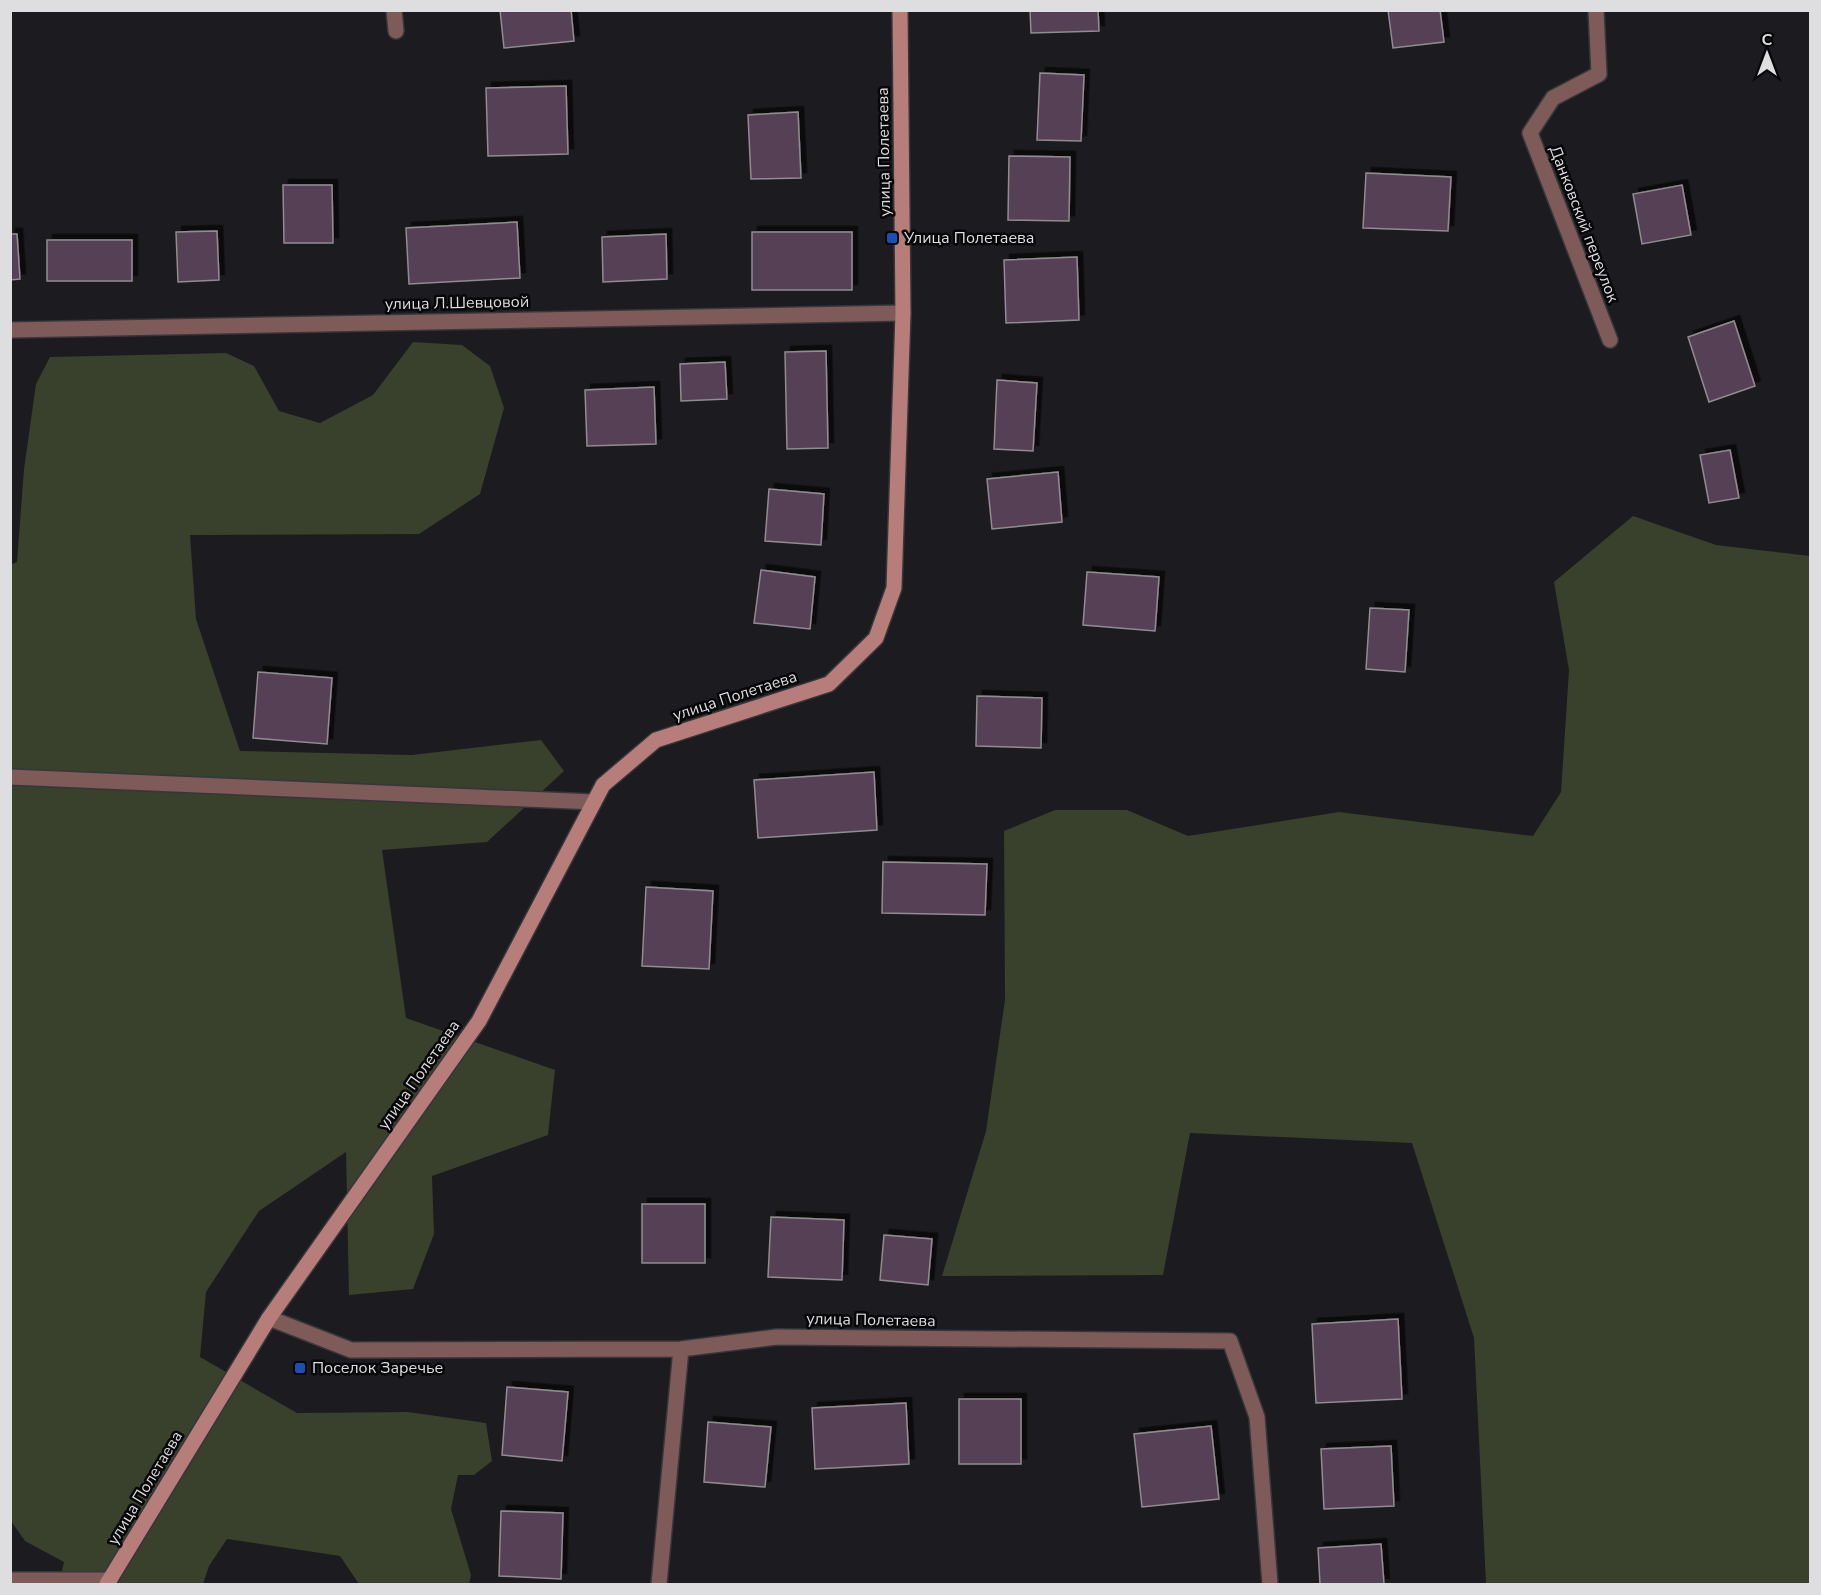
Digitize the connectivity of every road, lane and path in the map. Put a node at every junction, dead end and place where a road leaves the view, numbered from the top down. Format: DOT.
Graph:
graph roads {
  1 [pos="394,10"];
  2 [pos="900,10"];
  3 [pos="1596,10"];
  4 [pos="396,31"];
  5 [pos="903,313"];
  6 [pos="10,330"];
  7 [pos="1610,340"];
  8 [pos="10,777"];
  9 [pos="594,802"];
  10 [pos="269,1318"];
  11 [pos="681,1349"];
  12 [pos="10,1580"];
  13 [pos="109,1582"];
  14 [pos="659,1584"];
  15 [pos="1270,1584"];
  1 -- 4 [label="street"];
  2 -- 5 [label="street, улица Полетаева"];
  3 -- 7 [label="street, Данковский переулок"];
  5 -- 6 [label="street, улица Л.Шевцовой"];
  5 -- 9 [label="street, улица Полетаева"];
  8 -- 9 [label="street"];
  9 -- 10 [label="street, улица Полетаева"];
  10 -- 11 [label="street, улица Полетаева"];
  10 -- 13 [label="street, улица Полетаева"];
  11 -- 14 [label="street"];
  11 -- 15 [label="street, улица Полетаева"];
  12 -- 13 [label="street"];
}
